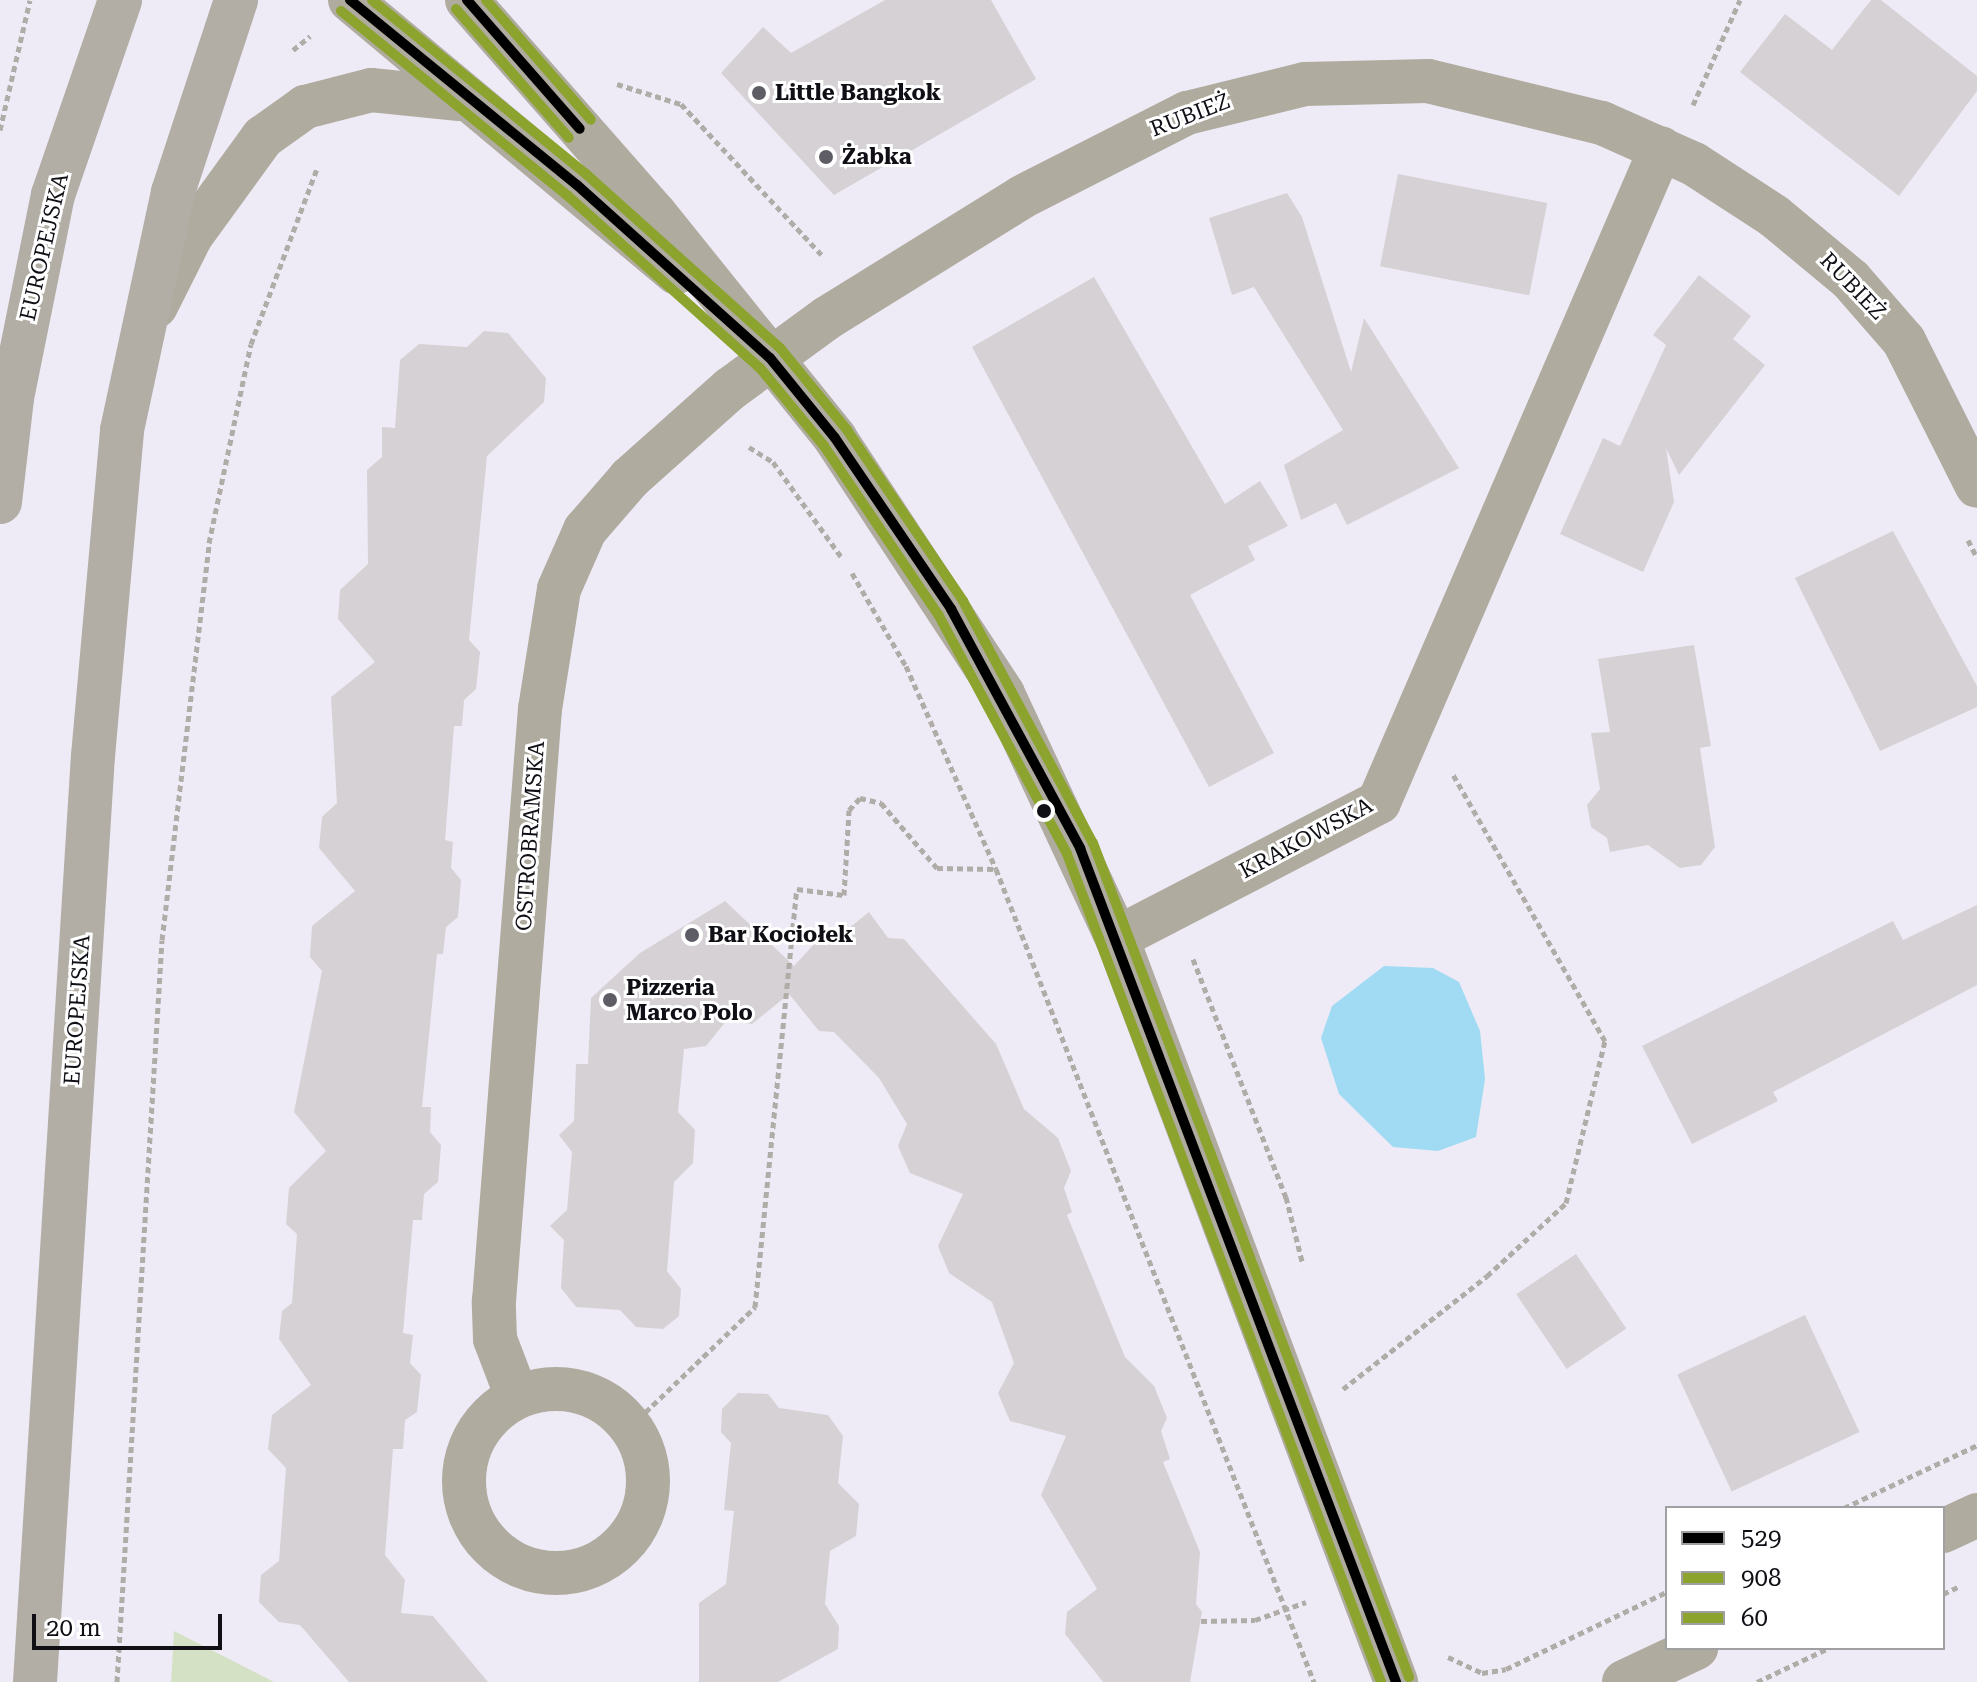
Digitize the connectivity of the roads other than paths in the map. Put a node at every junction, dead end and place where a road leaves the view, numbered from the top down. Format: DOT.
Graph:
graph roads {
  1 [pos="120,0"];
  2 [pos="236,0"];
  3 [pos="467,0"];
  4 [pos="336,12"];
  5 [pos="473,105"];
  6 [pos="1661,148"];
  7 [pos="138,340"];
  8 [pos="770,358"];
  9 [pos="1977,486"];
  10 [pos="0,502"];
  11 [pos="1117,938"];
  12 [pos="517,1397"];
  13 [pos="1977,1515"];
  14 [pos="1945,1530"];
  15 [pos="1692,1650"];
  16 [pos="35,1682"];
  17 [pos="1396,1682"];
  18 [pos="1624,1682"];
  1 -- 10 [label="main road, EUROPEJSKA"];
  2 -- 7 [label="main road, EUROPEJSKA"];
  3 -- 8 [label="street"];
  4 -- 5 [label="street"];
  5 -- 7 [label="street, EUROPEJSKA"];
  5 -- 8 [label="street"];
  6 -- 8 [label="street, RUBIEŻ"];
  6 -- 9 [label="street, RUBIEŻ"];
  6 -- 11 [label="street, KRAKOWSKA"];
  7 -- 16 [label="main road, EUROPEJSKA"];
  8 -- 11 [label="street"];
  8 -- 12 [label="street, OSTROBRAMSKA"];
  11 -- 17 [label="street"];
  12 -- 12 [label="street"];
  13 -- 14 [label="street"];
  15 -- 18 [label="street"];
}
